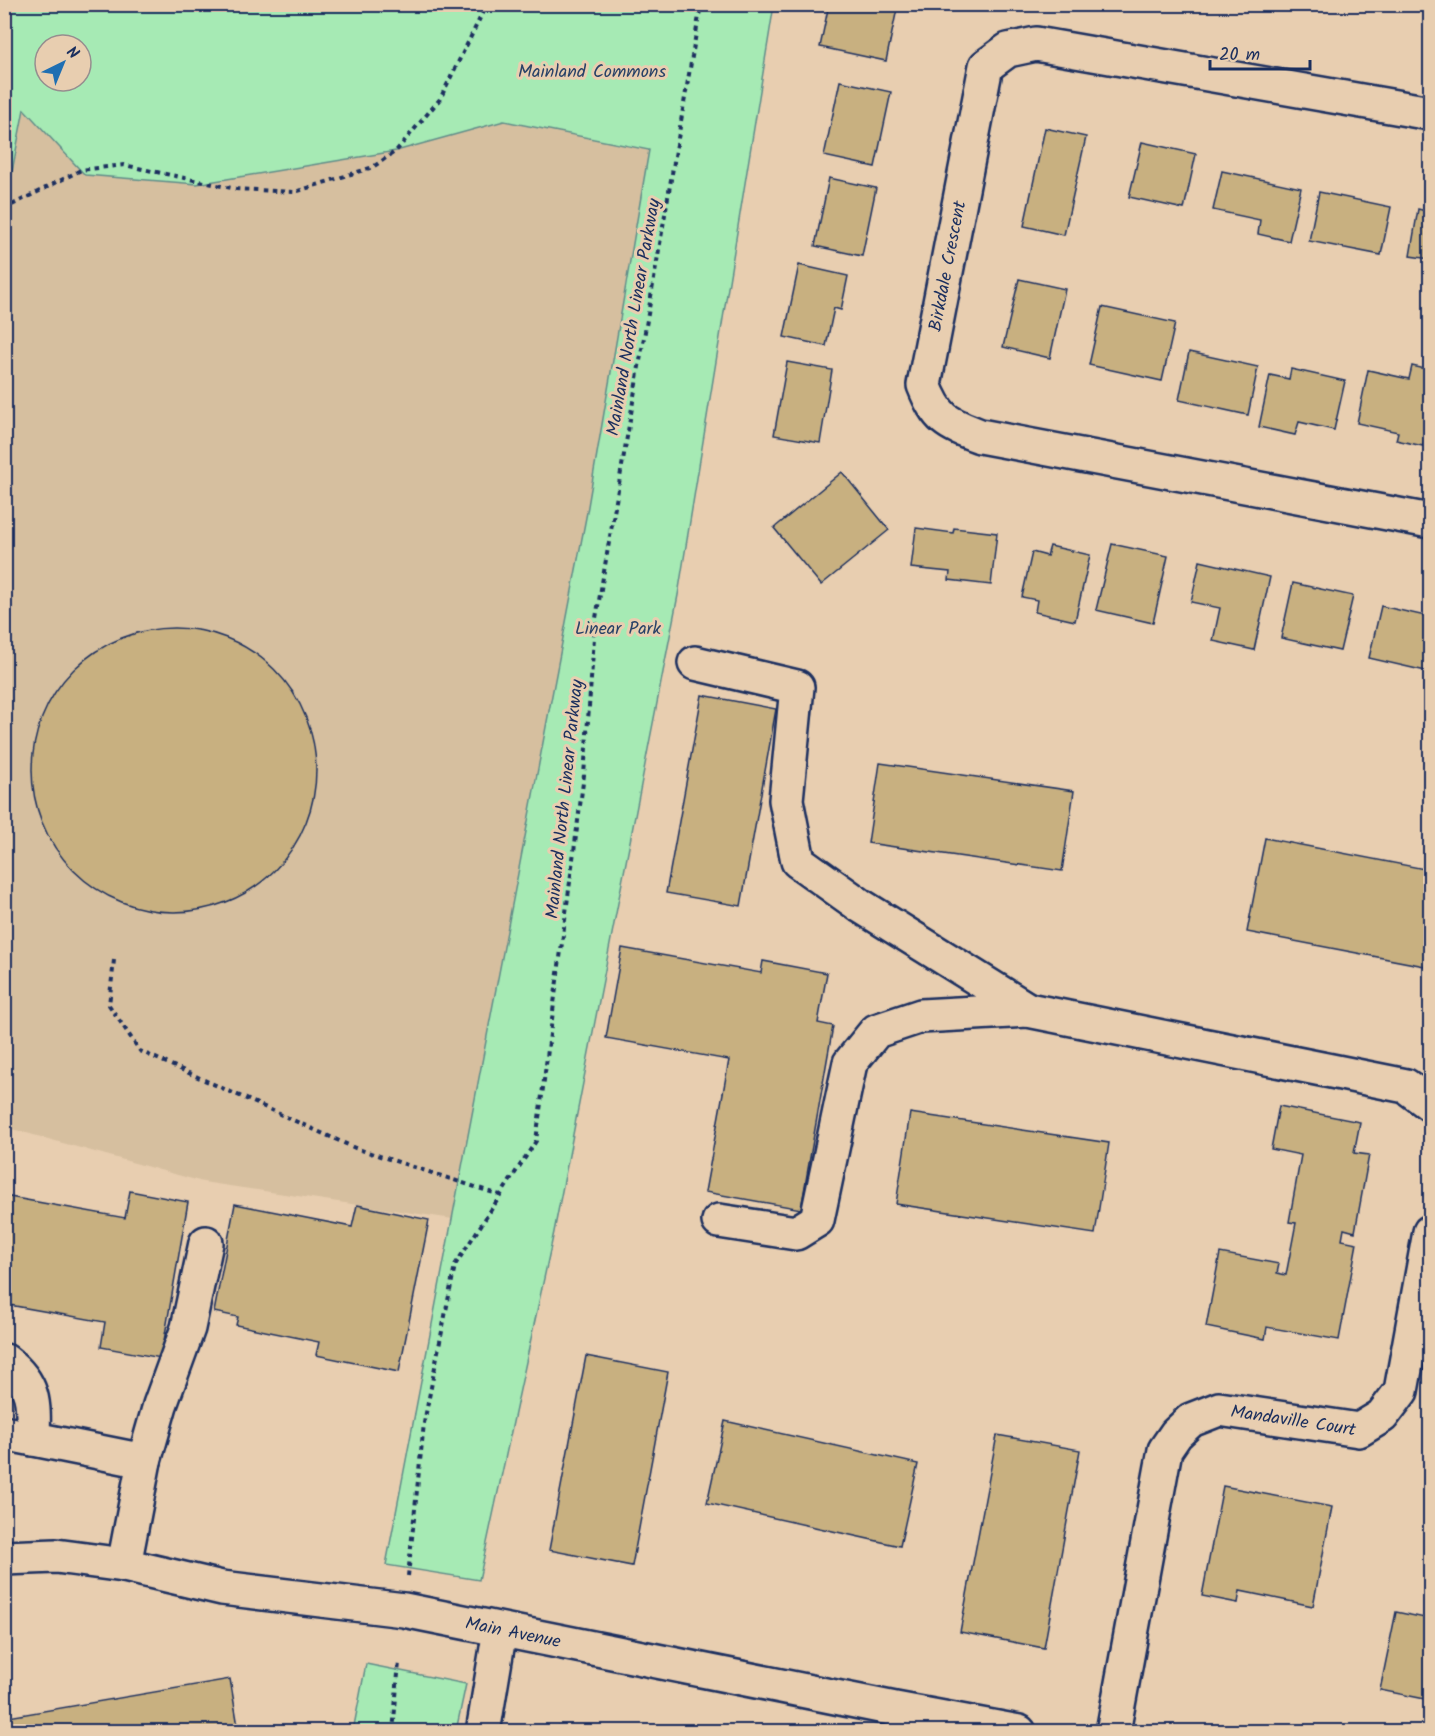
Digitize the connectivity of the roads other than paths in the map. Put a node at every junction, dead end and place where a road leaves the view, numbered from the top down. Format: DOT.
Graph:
graph roads {
  1 [pos="1431,113"];
  2 [pos="1431,521"];
  3 [pos="695,663"];
  4 [pos="1028,1010"];
  5 [pos="1431,1104"];
  6 [pos="719,1221"];
  7 [pos="1431,1232"];
  8 [pos="206,1243"];
  9 [pos="5,1361"];
  10 [pos="19,1436"];
  11 [pos="144,1461"];
  12 [pos="4,1558"];
  13 [pos="124,1565"];
  14 [pos="500,1630"];
  15 [pos="483,1731"];
  16 [pos="1019,1731"];
  17 [pos="1113,1731"];
  1 -- 2 [label="street, Birkdale Crescent"];
  3 -- 4 [label="street"];
  4 -- 5 [label="street"];
  4 -- 6 [label="street"];
  7 -- 17 [label="street, Mandaville Court"];
  8 -- 11 [label="street"];
  9 -- 10 [label="street"];
  10 -- 11 [label="street"];
  11 -- 13 [label="street"];
  12 -- 13 [label="street, Main Avenue"];
  13 -- 14 [label="street, Main Avenue"];
  14 -- 15 [label="street"];
  14 -- 16 [label="street, Main Avenue"];
}
